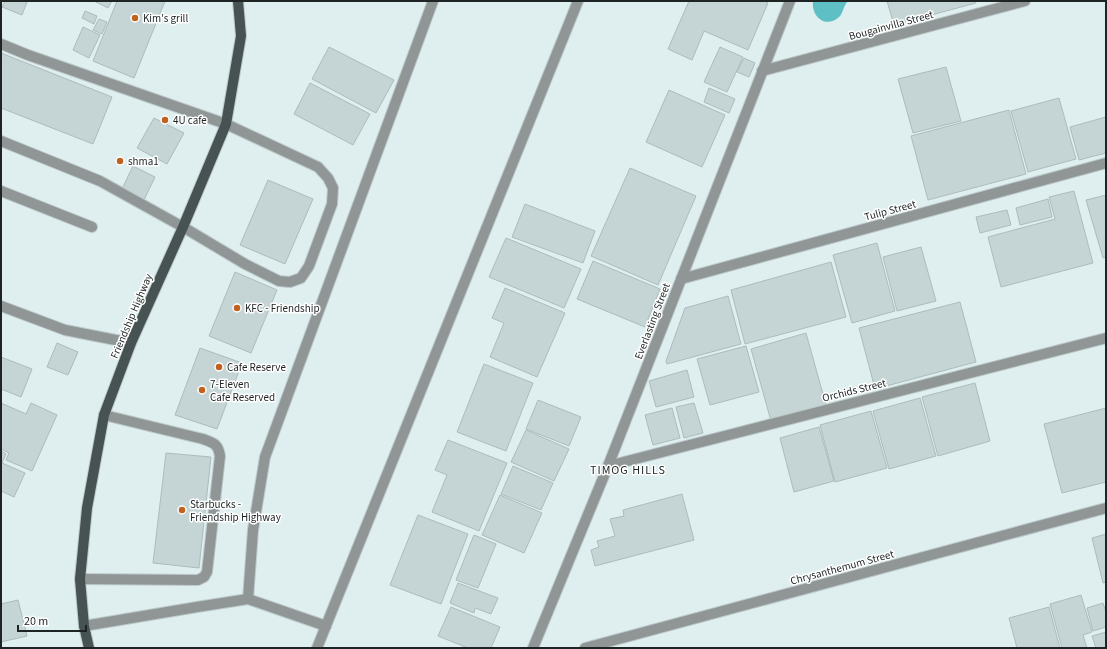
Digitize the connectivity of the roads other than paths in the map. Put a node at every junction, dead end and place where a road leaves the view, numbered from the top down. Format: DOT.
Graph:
graph roads {
  1 [pos="238,1"];
  2 [pos="433,1"];
  3 [pos="578,1"];
  4 [pos="790,1"];
  5 [pos="1025,1"];
  6 [pos="1,44"];
  7 [pos="762,71"];
  8 [pos="226,124"];
  9 [pos="1,141"];
  10 [pos="1106,163"];
  11 [pos="1,191"];
  12 [pos="183,227"];
  13 [pos="92,228"];
  14 [pos="681,279"];
  15 [pos="1,306"];
  16 [pos="1106,338"];
  17 [pos="131,343"];
  18 [pos="104,415"];
  19 [pos="608,466"];
  20 [pos="1106,508"];
  21 [pos="80,579"];
  22 [pos="248,599"];
  23 [pos="84,626"];
  24 [pos="326,626"];
  25 [pos="89,648"];
  26 [pos="317,648"];
  27 [pos="533,648"];
  28 [pos="585,648"];
  1 -- 8 [label="main road, Friendship Highway"];
  2 -- 22 [label="street"];
  3 -- 24 [label="street"];
  4 -- 7 [label="street, Everlasting Street"];
  5 -- 7 [label="street, Bougainvilla Street"];
  6 -- 8 [label="street"];
  7 -- 14 [label="street, Everlasting Street"];
  8 -- 12 [label="main road, Friendship Highway"];
  8 -- 12 [label="street"];
  9 -- 12 [label="street"];
  10 -- 14 [label="street, Tulip Street"];
  11 -- 13 [label="street"];
  12 -- 17 [label="main road, Friendship Highway"];
  14 -- 19 [label="street, Everlasting Street"];
  15 -- 17 [label="street"];
  16 -- 19 [label="street, Orchids Street"];
  17 -- 18 [label="main road, Friendship Highway"];
  18 -- 21 [label="main road, Friendship Highway"];
  18 -- 21 [label="street"];
  19 -- 27 [label="street, Everlasting Street"];
  20 -- 28 [label="street, Chrysanthemum Street"];
  21 -- 23 [label="main road, Friendship Highway"];
  22 -- 23 [label="street"];
  22 -- 24 [label="street"];
  23 -- 25 [label="main road, Friendship Highway"];
  24 -- 26 [label="street"];
}
